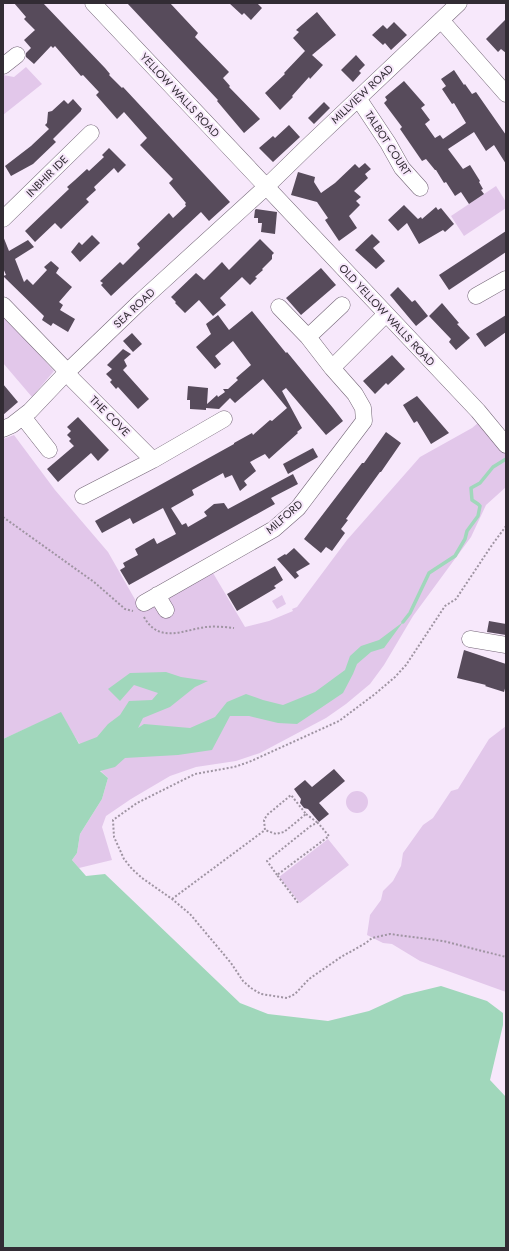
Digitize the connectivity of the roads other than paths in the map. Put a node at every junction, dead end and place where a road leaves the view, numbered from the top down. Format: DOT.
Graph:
graph roads {
  1 [pos="93,3"];
  2 [pos="459,3"];
  3 [pos="441,20"];
  4 [pos="17,55"];
  5 [pos="3,66"];
  6 [pos="506,94"];
  7 [pos="358,98"];
  8 [pos="91,133"];
  9 [pos="266,187"];
  10 [pos="420,188"];
  11 [pos="3,219"];
  12 [pos="506,279"];
  13 [pos="476,296"];
  14 [pos="3,305"];
  15 [pos="342,305"];
  16 [pos="279,307"];
  17 [pos="386,314"];
  18 [pos="308,337"];
  19 [pos="332,368"];
  20 [pos="67,372"];
  21 [pos="24,417"];
  22 [pos="224,419"];
  23 [pos="3,429"];
  24 [pos="506,445"];
  25 [pos="49,450"];
  26 [pos="153,460"];
  27 [pos="83,496"];
  28 [pos="157,595"];
  29 [pos="142,606"];
  30 [pos="166,610"];
  31 [pos="470,639"];
  32 [pos="506,645"];
  1 -- 9 [label="street, YELLOW WALLS ROAD"];
  2 -- 3 [label="street, MILLVIEW ROAD"];
  3 -- 6 [label="street"];
  3 -- 7 [label="street, MILLVIEW ROAD"];
  4 -- 5 [label="street"];
  7 -- 9 [label="street, MILLVIEW ROAD"];
  7 -- 10 [label="street, TALBOT COURT"];
  8 -- 11 [label="street, INBHIR IDE"];
  9 -- 17 [label="street, OLD YELLOW WALLS ROAD"];
  9 -- 20 [label="street, SEA ROAD"];
  12 -- 13 [label="street"];
  14 -- 20 [label="street"];
  15 -- 18 [label="street"];
  16 -- 18 [label="street, MILFORD"];
  17 -- 19 [label="street"];
  17 -- 24 [label="street, OLD YELLOW WALLS ROAD"];
  18 -- 19 [label="street, MILFORD"];
  19 -- 28 [label="street, MILFORD"];
  20 -- 21 [label="street, SEA ROAD"];
  20 -- 26 [label="street, THE COVE"];
  21 -- 23 [label="street, SEA ROAD"];
  21 -- 25 [label="street"];
  22 -- 26 [label="street"];
  26 -- 27 [label="street"];
  28 -- 29 [label="street, MILFORD"];
  28 -- 30 [label="street"];
  31 -- 32 [label="street"];
}
